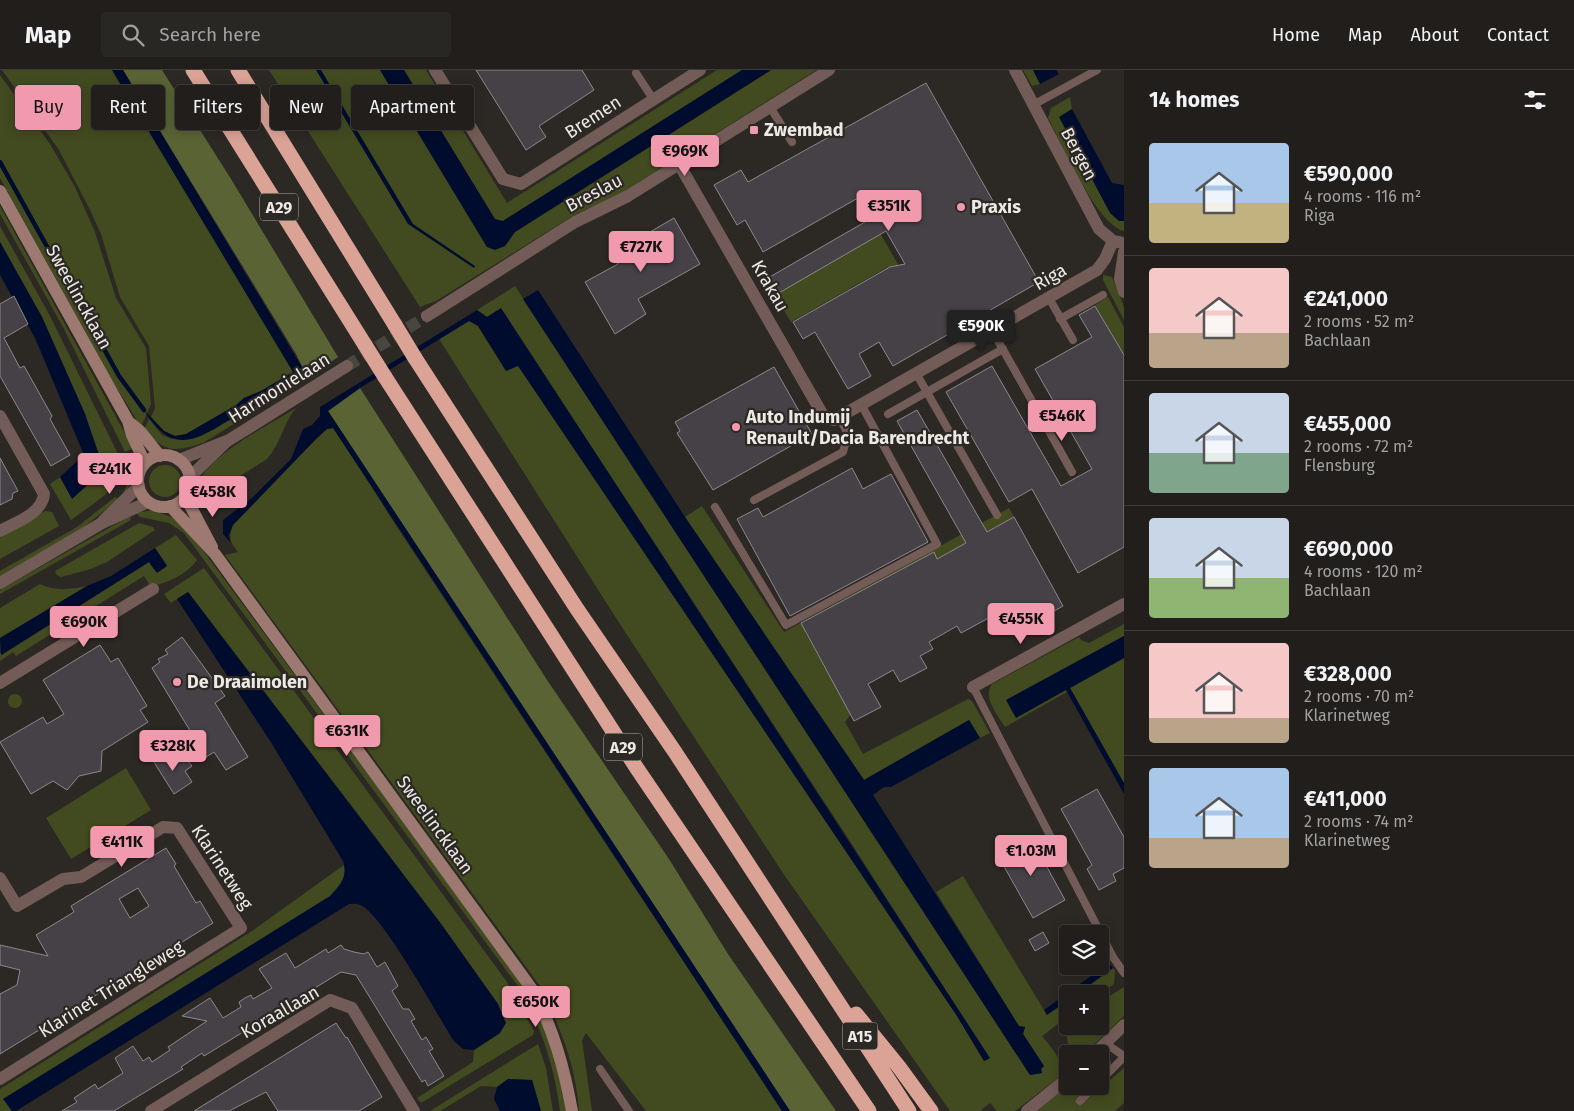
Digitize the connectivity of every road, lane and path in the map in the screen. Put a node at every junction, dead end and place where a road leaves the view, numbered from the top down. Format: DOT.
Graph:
graph roads {
  1 [pos="193,70"];
  2 [pos="238,70"];
  3 [pos="435,70"];
  4 [pos="700,70"];
  5 [pos="829,70"];
  6 [pos="1014,70"];
  7 [pos="1097,70"];
  8 [pos="636,73"];
  9 [pos="653,99"];
  10 [pos="1033,105"];
  11 [pos="770,107"];
  12 [pos="792,142"];
  13 [pos="679,164"];
  14 [pos="0,191"];
  15 [pos="1118,242"];
  16 [pos="1124,252"];
  17 [pos="1124,292"];
  18 [pos="1103,295"];
  19 [pos="1049,298"];
  20 [pos="427,316"];
  21 [pos="1060,319"];
  22 [pos="992,330"];
  23 [pos="1073,340"];
  24 [pos="1003,349"];
  25 [pos="347,366"];
  26 [pos="916,373"];
  27 [pos="927,392"];
  28 [pos="861,404"];
  29 [pos="888,414"];
  30 [pos="0,416"];
  31 [pos="836,418"];
  32 [pos="128,420"];
  33 [pos="229,440"];
  34 [pos="160,456"];
  35 [pos="179,460"];
  36 [pos="145,463"];
  37 [pos="1072,472"];
  38 [pos="190,477"];
  39 [pos="139,486"];
  40 [pos="185,496"];
  41 [pos="754,500"];
  42 [pos="148,502"];
  43 [pos="170,506"];
  44 [pos="715,507"];
  45 [pos="997,515"];
  46 [pos="102,524"];
  47 [pos="0,531"];
  48 [pos="215,554"];
  49 [pos="0,583"];
  50 [pos="154,589"];
  51 [pos="1124,604"];
  52 [pos="0,682"];
  53 [pos="973,687"];
  54 [pos="0,878"];
  55 [pos="241,928"];
  56 [pos="812,961"];
  57 [pos="1124,973"];
  58 [pos="1124,1025"];
  59 [pos="1105,1043"];
  60 [pos="1124,1057"];
  61 [pos="600,1069"];
  62 [pos="1109,1072"];
  63 [pos="0,1079"];
  64 [pos="1059,1085"];
  65 [pos="1086,1095"];
  66 [pos="1080,1101"];
  67 [pos="411,1110"];
  68 [pos="151,1111"];
  69 [pos="572,1111"];
  70 [pos="629,1111"];
  71 [pos="869,1111"];
  72 [pos="908,1111"];
  73 [pos="931,1111"];
  74 [pos="1027,1111"];
  1 -- 71 [label="highway, A29, bridge"];
  2 -- 56 [label="highway, A29, bridge"];
  3 -- 9 [label="street, Bremen"];
  4 -- 9 [label="street, Bremen"];
  5 -- 11 [label="street, Breslau"];
  6 -- 10 [label="street, Bergen"];
  7 -- 10 [label="lane"];
  8 -- 9 [label="lane"];
  10 -- 15 [label="street, Bergen"];
  11 -- 12 [label="lane"];
  11 -- 13 [label="street, Breslau"];
  13 -- 20 [label="street, Breslau"];
  13 -- 31 [label="street, Krakau"];
  14 -- 32 [label="main road, Sweelincklaan"];
  15 -- 19 [label="street, Riga"];
  16 -- 17 [label="street"];
  18 -- 21 [label="lane"];
  19 -- 21 [label="lane"];
  19 -- 22 [label="street, Riga"];
  21 -- 23 [label="lane"];
  22 -- 24 [label="lane"];
  22 -- 26 [label="street, Riga"];
  24 -- 27 [label="lane"];
  24 -- 37 [label="lane"];
  25 -- 33 [label="street, Harmonielaan"];
  26 -- 27 [label="lane"];
  26 -- 28 [label="street, Riga"];
  27 -- 29 [label="lane"];
  27 -- 45 [label="lane"];
  28 -- 31 [label="street, Riga"];
  28 -- 44 [label="lane"];
  30 -- 47 [label="street"];
  31 -- 41 [label="lane"];
  32 -- 34 [label="main road, Sweelincklaan"];
  32 -- 36 [label="main road, Sweelincklaan"];
  33 -- 35 [label="street, Harmonielaan"];
  33 -- 38 [label="street, Harmonielaan"];
  34 -- 35 [label="main road"];
  34 -- 36 [label="main road"];
  35 -- 38 [label="main road"];
  36 -- 39 [label="main road"];
  38 -- 40 [label="main road"];
  39 -- 42 [label="main road"];
  39 -- 46 [label="street"];
  40 -- 43 [label="main road"];
  40 -- 48 [label="main road, Sweelincklaan"];
  42 -- 43 [label="main road"];
  42 -- 46 [label="street"];
  43 -- 48 [label="main road, Sweelincklaan"];
  46 -- 49 [label="street"];
  48 -- 69 [label="main road, Sweelincklaan"];
  50 -- 52 [label="street"];
  51 -- 53 [label="street"];
  53 -- 57 [label="lane"];
  54 -- 55 [label="street, Klarinetweg"];
  55 -- 63 [label="street, Klarinet Triangleweg"];
  56 -- 72 [label="highway, A15"];
  56 -- 73 [label="highway, A29"];
  58 -- 59 [label="street"];
  59 -- 60 [label="lane"];
  60 -- 62 [label="lane"];
  61 -- 70 [label="lane"];
  64 -- 74 [label="street"];
  65 -- 66 [label="lane"];
  67 -- 68 [label="street, Koraallaan"];
}
